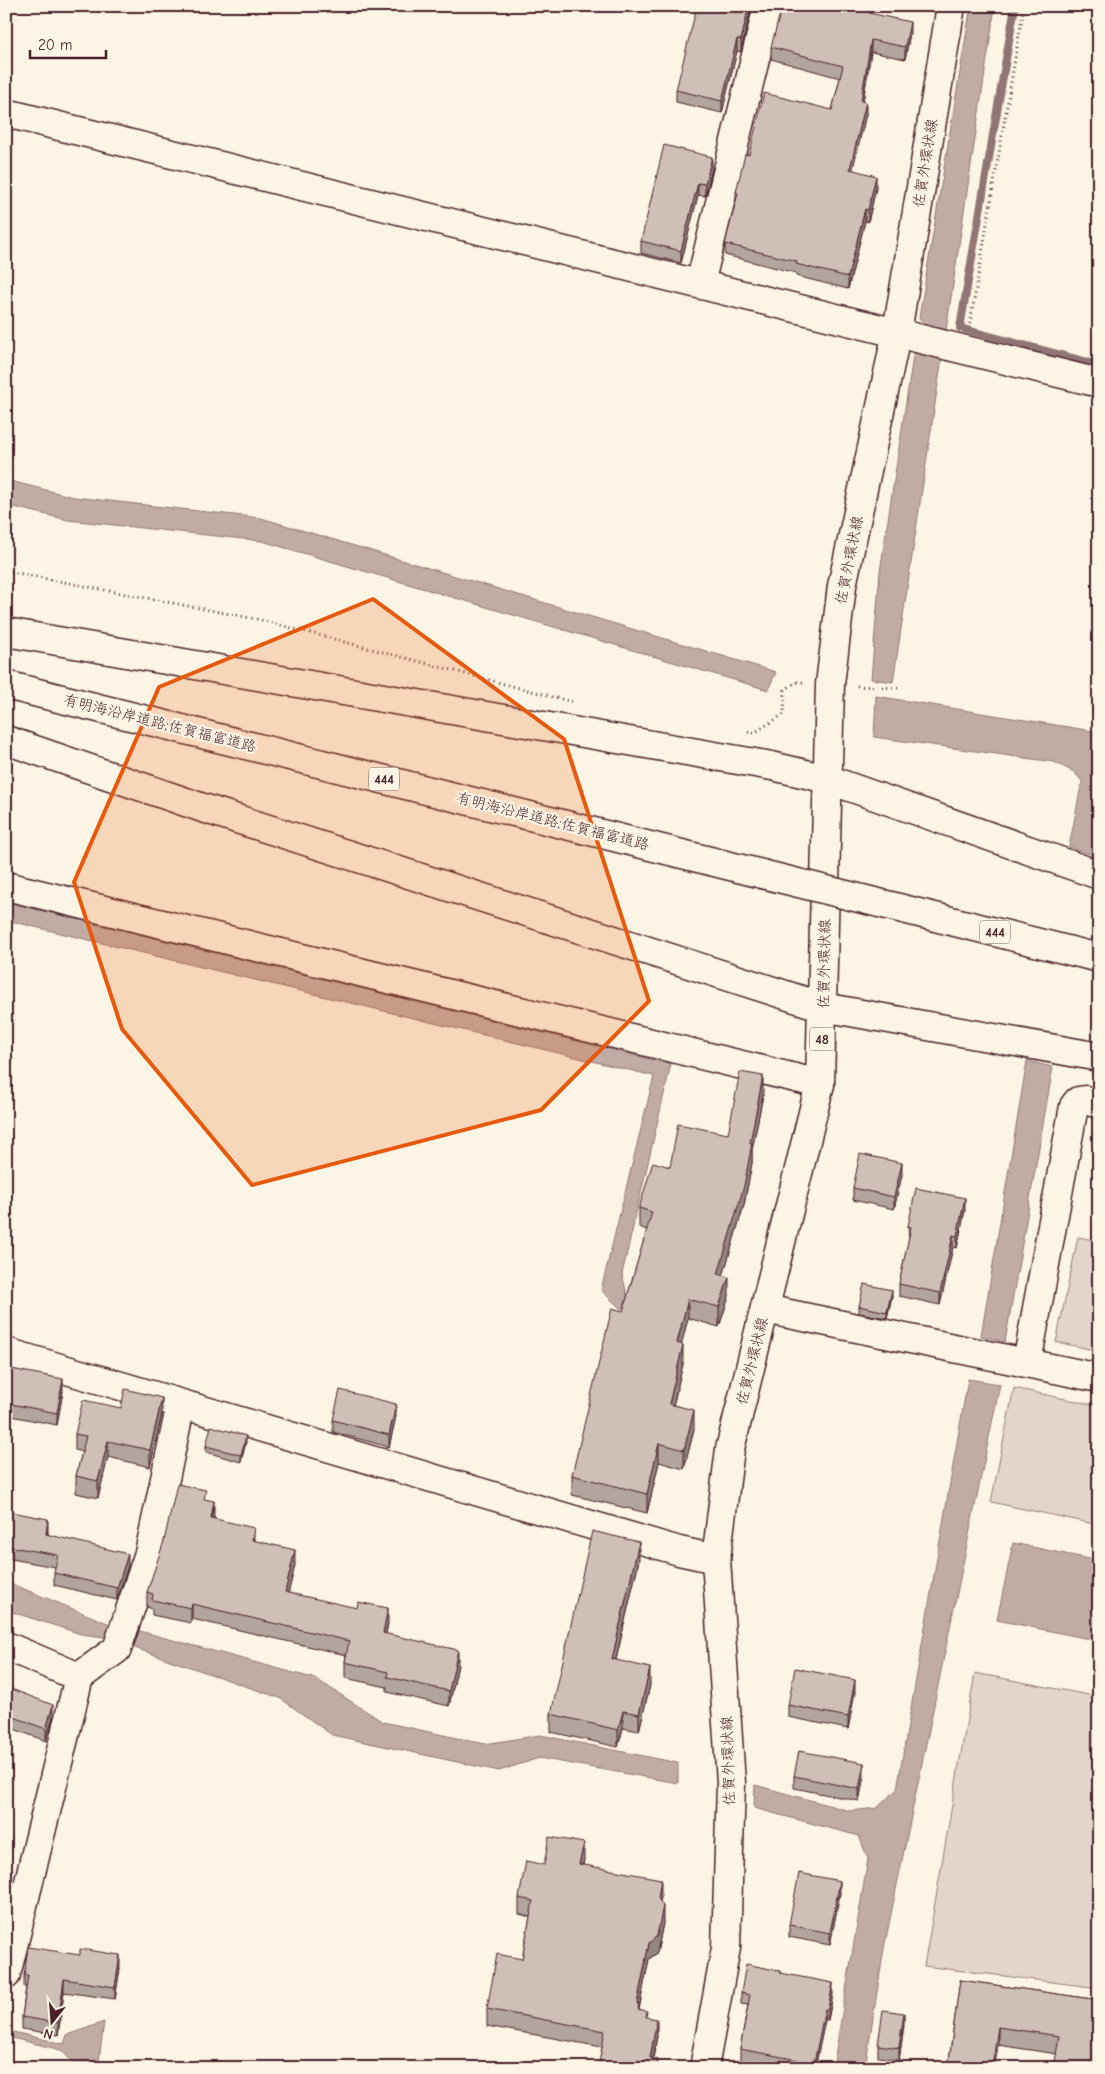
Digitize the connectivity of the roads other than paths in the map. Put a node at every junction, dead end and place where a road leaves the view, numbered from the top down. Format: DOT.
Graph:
graph roads {
  1 [pos="768,6"];
  2 [pos="951,6"];
  3 [pos="6,113"];
  4 [pos="700,284"];
  5 [pos="904,334"];
  6 [pos="1099,382"];
  7 [pos="6,632"];
  8 [pos="6,684"];
  9 [pos="6,740"];
  10 [pos="827,779"];
  11 [pos="1099,875"];
  12 [pos="6,886"];
  13 [pos="1099,958"];
  14 [pos="823,1007"];
  15 [pos="1099,1057"];
  16 [pos="820,1084"];
  17 [pos="1099,1104"];
  18 [pos="765,1309"];
  19 [pos="6,1352"];
  20 [pos="1027,1363"];
  21 [pos="1099,1378"];
  22 [pos="181,1404"];
  23 [pos="716,1559"];
  24 [pos="6,1646"];
  25 [pos="78,1677"];
  26 [pos="6,1975"];
  27 [pos="704,2068"];
  1 -- 4 [label="main road"];
  2 -- 5 [label="main road, 佐賀外環状線 / 48"];
  3 -- 4 [label="main road"];
  4 -- 5 [label="main road"];
  5 -- 6 [label="main road"];
  5 -- 10 [label="main road, 佐賀外環状線 / 48"];
  7 -- 10 [label="main road"];
  8 -- 13 [label="main road, 有明海沿岸道路;佐賀福富道路 / 444, bridge"];
  9 -- 14 [label="main road"];
  10 -- 11 [label="main road"];
  10 -- 14 [label="main road, 佐賀外環状線 / 48"];
  12 -- 16 [label="main road"];
  14 -- 15 [label="main road"];
  14 -- 16 [label="main road, 佐賀外環状線 / 48"];
  16 -- 18 [label="main road, 佐賀外環状線 / 48"];
  17 -- 20 [label="main road"];
  18 -- 20 [label="main road"];
  18 -- 23 [label="main road, 佐賀外環状線 / 48"];
  19 -- 22 [label="main road"];
  20 -- 21 [label="main road"];
  22 -- 23 [label="main road"];
  22 -- 25 [label="main road"];
  23 -- 27 [label="main road, 佐賀外環状線 / 48"];
  24 -- 25 [label="main road"];
  25 -- 26 [label="main road"];
}
